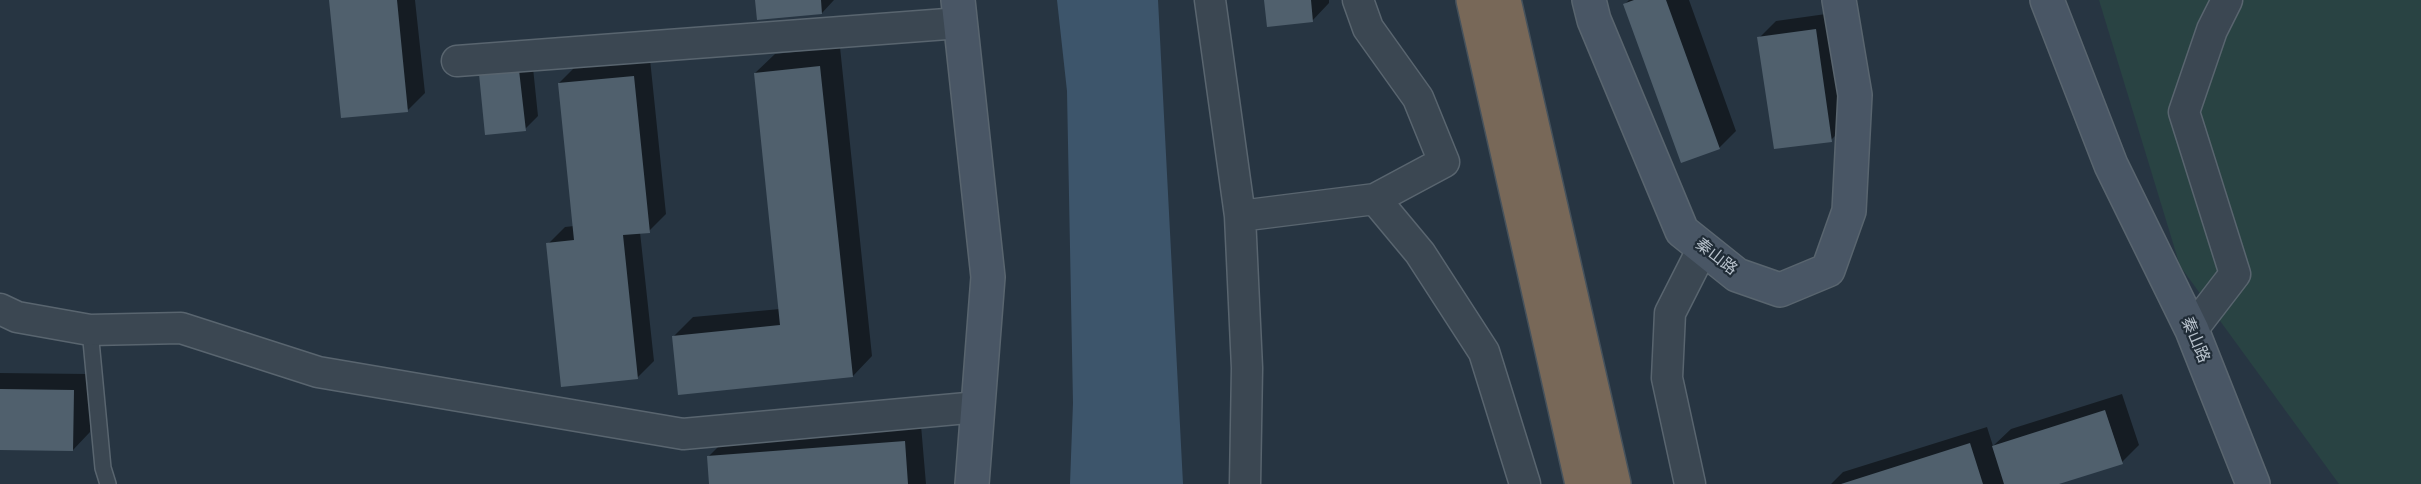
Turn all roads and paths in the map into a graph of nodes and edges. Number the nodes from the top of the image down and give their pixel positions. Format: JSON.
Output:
{"nodes":[{"id":1,"x":1210,"y":0,"type":"edge"},
{"id":2,"x":1358,"y":0,"type":"edge"},
{"id":3,"x":1473,"y":0,"type":"edge"},
{"id":4,"x":1504,"y":0,"type":"edge"},
{"id":5,"x":1589,"y":0,"type":"edge"},
{"id":6,"x":1839,"y":0,"type":"edge"},
{"id":7,"x":2047,"y":0,"type":"edge"},
{"id":8,"x":2227,"y":0,"type":"edge"},
{"id":9,"x":959,"y":11,"type":"edge"},
{"id":10,"x":457,"y":61,"type":"dead end"},
{"id":11,"x":1375,"y":199,"type":"junction"},
{"id":12,"x":1240,"y":216,"type":"junction"},
{"id":13,"x":1703,"y":248,"type":"junction"},
{"id":14,"x":0,"y":309,"type":"edge"},
{"id":15,"x":90,"y":330,"type":"junction"},
{"id":16,"x":2192,"y":330,"type":"junction"},
{"id":17,"x":978,"y":407,"type":"junction"},
{"id":18,"x":108,"y":484,"type":"edge"},
{"id":19,"x":972,"y":484,"type":"edge"},
{"id":20,"x":1245,"y":484,"type":"edge"},
{"id":21,"x":1525,"y":484,"type":"edge"},
{"id":22,"x":1582,"y":484,"type":"edge"},
{"id":23,"x":1614,"y":484,"type":"edge"},
{"id":24,"x":1690,"y":484,"type":"edge"},
{"id":25,"x":2253,"y":484,"type":"edge"}],
"edges":[{"from":1,"to":12,"type":"street"},
{"from":2,"to":11,"type":"street"},
{"from":3,"to":22,"type":"highway"},
{"from":4,"to":23,"type":"highway"},
{"from":5,"to":13,"type":"main road","name":"秦山路"},
{"from":6,"to":13,"type":"main road","name":"秦山路"},
{"from":7,"to":16,"type":"main road","name":"秦山路"},
{"from":8,"to":16,"type":"street"},
{"from":9,"to":10,"type":"street"},
{"from":9,"to":17,"type":"main road"},
{"from":11,"to":12,"type":"street"},
{"from":11,"to":21,"type":"street"},
{"from":12,"to":20,"type":"street"},
{"from":13,"to":24,"type":"street"},
{"from":14,"to":15,"type":"street"},
{"from":15,"to":17,"type":"street"},
{"from":15,"to":18,"type":"lane"},
{"from":16,"to":25,"type":"main road","name":"秦山路"},
{"from":17,"to":19,"type":"main road"}]}
